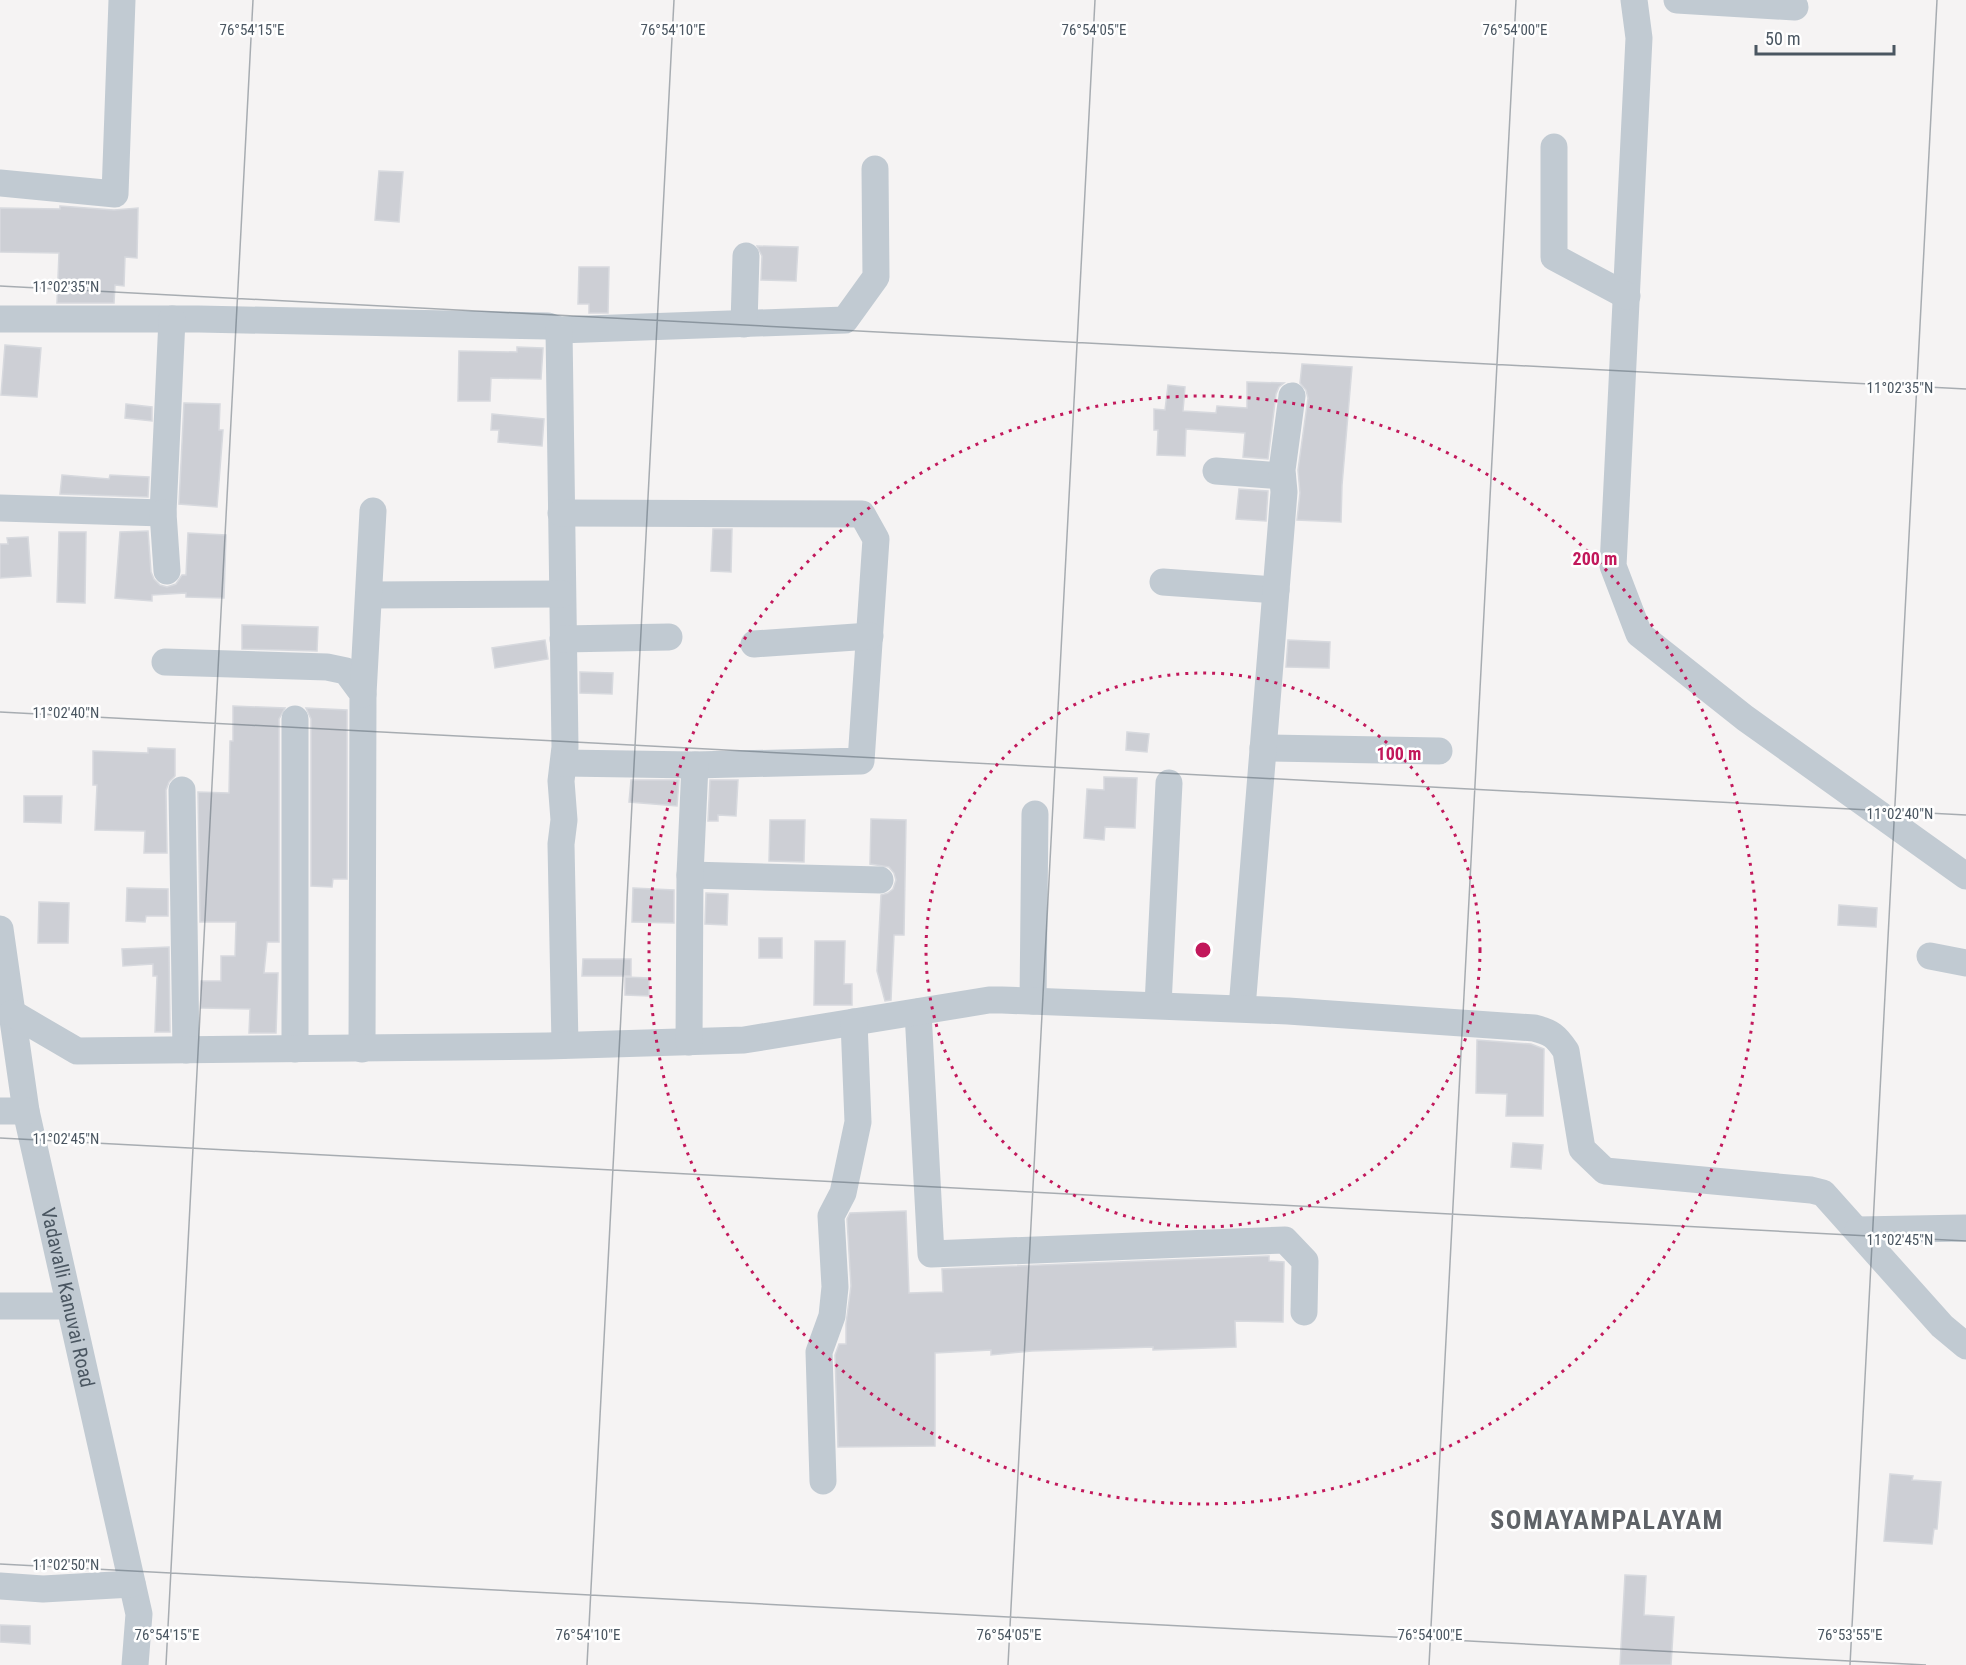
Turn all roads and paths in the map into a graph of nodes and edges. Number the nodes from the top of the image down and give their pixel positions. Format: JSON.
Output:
{"nodes":[{"id":1,"x":122,"y":0,"type":"edge"},
{"id":2,"x":1634,"y":0,"type":"edge"},
{"id":3,"x":1677,"y":0,"type":"edge"},
{"id":4,"x":1795,"y":7,"type":"dead end"},
{"id":5,"x":1554,"y":147,"type":"dead end"},
{"id":6,"x":875,"y":169,"type":"dead end"},
{"id":7,"x":0,"y":183,"type":"edge"},
{"id":8,"x":746,"y":256,"type":"dead end"},
{"id":9,"x":1627,"y":296,"type":"junction"},
{"id":10,"x":0,"y":319,"type":"edge"},
{"id":11,"x":172,"y":319,"type":"junction"},
{"id":12,"x":744,"y":324,"type":"junction"},
{"id":13,"x":559,"y":330,"type":"junction"},
{"id":14,"x":1292,"y":396,"type":"dead end"},
{"id":15,"x":1216,"y":471,"type":"dead end"},
{"id":16,"x":1282,"y":476,"type":"junction"},
{"id":17,"x":0,"y":508,"type":"edge"},
{"id":18,"x":373,"y":511,"type":"dead end"},
{"id":19,"x":163,"y":513,"type":"junction"},
{"id":20,"x":561,"y":513,"type":"junction"},
{"id":21,"x":166,"y":571,"type":"dead end"},
{"id":22,"x":1163,"y":582,"type":"dead end"},
{"id":23,"x":1276,"y":590,"type":"junction"},
{"id":24,"x":562,"y":594,"type":"junction"},
{"id":25,"x":369,"y":596,"type":"junction"},
{"id":26,"x":870,"y":636,"type":"junction"},
{"id":27,"x":669,"y":637,"type":"dead end"},
{"id":28,"x":563,"y":639,"type":"junction"},
{"id":29,"x":754,"y":644,"type":"dead end"},
{"id":30,"x":165,"y":662,"type":"dead end"},
{"id":31,"x":363,"y":694,"type":"junction"},
{"id":32,"x":295,"y":719,"type":"dead end"},
{"id":33,"x":1263,"y":748,"type":"junction"},
{"id":34,"x":1439,"y":751,"type":"dead end"},
{"id":35,"x":564,"y":763,"type":"junction"},
{"id":36,"x":695,"y":765,"type":"junction"},
{"id":37,"x":1168,"y":783,"type":"dead end"},
{"id":38,"x":182,"y":790,"type":"dead end"},
{"id":39,"x":1035,"y":814,"type":"dead end"},
{"id":40,"x":690,"y":875,"type":"junction"},
{"id":41,"x":1966,"y":876,"type":"edge"},
{"id":42,"x":879,"y":880,"type":"dead end"},
{"id":43,"x":0,"y":929,"type":"edge"},
{"id":44,"x":1930,"y":956,"type":"dead end"},
{"id":45,"x":1966,"y":963,"type":"edge"},
{"id":46,"x":1033,"y":1001,"type":"junction"},
{"id":47,"x":1158,"y":1005,"type":"junction"},
{"id":48,"x":1242,"y":1008,"type":"junction"},
{"id":49,"x":918,"y":1012,"type":"junction"},
{"id":50,"x":12,"y":1013,"type":"junction"},
{"id":51,"x":854,"y":1022,"type":"junction"},
{"id":52,"x":689,"y":1042,"type":"junction"},
{"id":53,"x":565,"y":1045,"type":"junction"},
{"id":54,"x":295,"y":1049,"type":"junction"},
{"id":55,"x":362,"y":1049,"type":"junction"},
{"id":56,"x":186,"y":1050,"type":"junction"},
{"id":57,"x":77,"y":1051,"type":"junction"},
{"id":58,"x":17,"y":1053,"type":"junction"},
{"id":59,"x":13,"y":1111,"type":"edge"},
{"id":60,"x":1966,"y":1228,"type":"edge"},
{"id":61,"x":1858,"y":1230,"type":"junction"},
{"id":62,"x":0,"y":1306,"type":"edge"},
{"id":63,"x":69,"y":1306,"type":"junction"},
{"id":64,"x":1304,"y":1312,"type":"dead end"},
{"id":65,"x":1966,"y":1346,"type":"edge"},
{"id":66,"x":823,"y":1481,"type":"dead end"},
{"id":67,"x":132,"y":1584,"type":"junction"},
{"id":68,"x":0,"y":1586,"type":"edge"},
{"id":69,"x":135,"y":1665,"type":"edge"}],
"edges":[{"from":1,"to":7,"type":"street"},
{"from":2,"to":9,"type":"street"},
{"from":3,"to":4,"type":"street"},
{"from":5,"to":9,"type":"street"},
{"from":6,"to":12,"type":"street"},
{"from":8,"to":12,"type":"street"},
{"from":9,"to":41,"type":"street"},
{"from":10,"to":11,"type":"street"},
{"from":11,"to":13,"type":"street"},
{"from":11,"to":19,"type":"street"},
{"from":12,"to":13,"type":"street"},
{"from":13,"to":20,"type":"street"},
{"from":14,"to":16,"type":"street"},
{"from":15,"to":16,"type":"street"},
{"from":16,"to":23,"type":"street"},
{"from":17,"to":19,"type":"street"},
{"from":18,"to":25,"type":"street"},
{"from":19,"to":21,"type":"street"},
{"from":20,"to":24,"type":"street"},
{"from":20,"to":26,"type":"street"},
{"from":22,"to":23,"type":"street"},
{"from":23,"to":33,"type":"street"},
{"from":24,"to":25,"type":"street"},
{"from":24,"to":28,"type":"street"},
{"from":25,"to":31,"type":"street"},
{"from":26,"to":29,"type":"street"},
{"from":26,"to":36,"type":"street"},
{"from":27,"to":28,"type":"street"},
{"from":28,"to":35,"type":"street"},
{"from":30,"to":31,"type":"street"},
{"from":31,"to":55,"type":"street"},
{"from":32,"to":54,"type":"street"},
{"from":33,"to":34,"type":"street"},
{"from":33,"to":48,"type":"street"},
{"from":35,"to":36,"type":"street"},
{"from":35,"to":53,"type":"street"},
{"from":36,"to":40,"type":"street"},
{"from":37,"to":47,"type":"street"},
{"from":38,"to":56,"type":"street"},
{"from":39,"to":46,"type":"street"},
{"from":40,"to":42,"type":"street"},
{"from":40,"to":52,"type":"street"},
{"from":43,"to":50,"type":"street","name":"Vadavalli Kanuvai Road"},
{"from":44,"to":45,"type":"street"},
{"from":46,"to":47,"type":"street"},
{"from":46,"to":49,"type":"street"},
{"from":47,"to":48,"type":"street"},
{"from":48,"to":61,"type":"street"},
{"from":49,"to":51,"type":"street"},
{"from":49,"to":64,"type":"street"},
{"from":50,"to":57,"type":"street"},
{"from":50,"to":58,"type":"street","name":"Vadavalli Kanuvai Road"},
{"from":51,"to":52,"type":"street"},
{"from":51,"to":66,"type":"street"},
{"from":52,"to":53,"type":"street"},
{"from":53,"to":55,"type":"street"},
{"from":54,"to":55,"type":"street"},
{"from":54,"to":56,"type":"street"},
{"from":56,"to":57,"type":"street"},
{"from":57,"to":58,"type":"street"},
{"from":58,"to":59,"type":"street","name":"Vadavalli Kanuvai Road"},
{"from":59,"to":63,"type":"street","name":"Vadavalli Kanuvai Road"},
{"from":60,"to":61,"type":"street"},
{"from":61,"to":65,"type":"street"},
{"from":62,"to":63,"type":"street"},
{"from":63,"to":67,"type":"street","name":"Vadavalli Kanuvai Road"},
{"from":67,"to":68,"type":"street"},
{"from":67,"to":69,"type":"street","name":"Vadavalli Kanuvai Road"}]}
